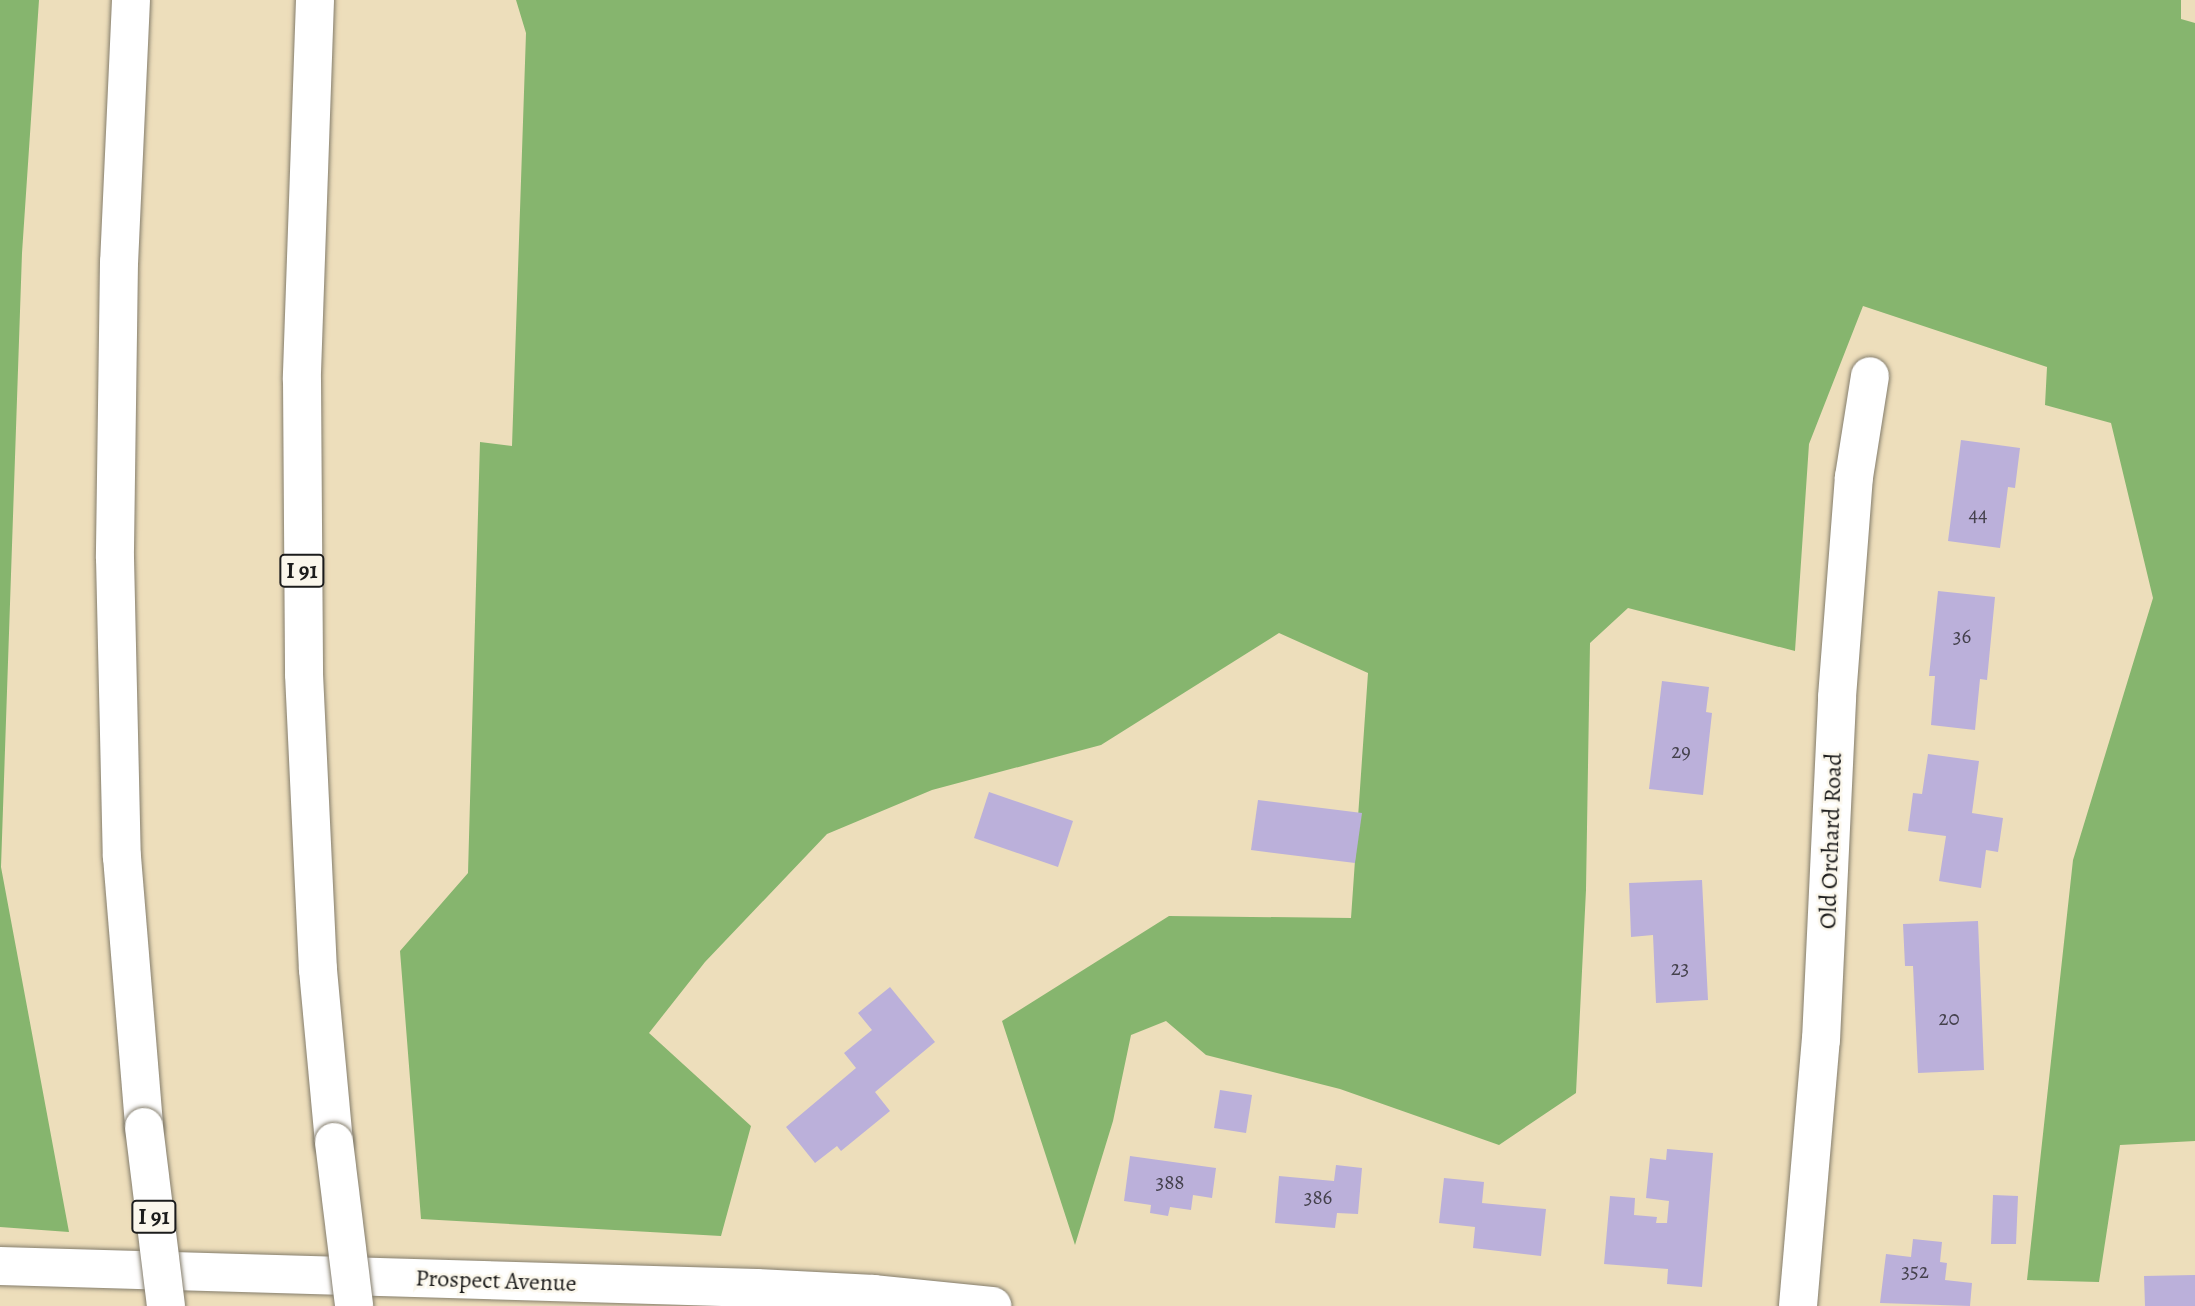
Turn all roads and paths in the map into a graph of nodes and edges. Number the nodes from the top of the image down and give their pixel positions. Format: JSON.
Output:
{"nodes":[{"id":1,"x":131,"y":0,"type":"edge"},
{"id":2,"x":315,"y":0,"type":"edge"},
{"id":3,"x":1870,"y":376,"type":"dead end"},
{"id":4,"x":0,"y":1266,"type":"edge"},
{"id":5,"x":166,"y":1306,"type":"edge"},
{"id":6,"x":354,"y":1306,"type":"edge"},
{"id":7,"x":992,"y":1306,"type":"edge"},
{"id":8,"x":1798,"y":1306,"type":"edge"}],
"edges":[{"from":1,"to":5,"type":"main road","number":"I 91","bridge":true},
{"from":2,"to":6,"type":"main road","number":"I 91","bridge":true},
{"from":3,"to":8,"type":"main road","name":"Old Orchard Road"},
{"from":4,"to":7,"type":"main road","name":"Prospect Avenue"}]}
